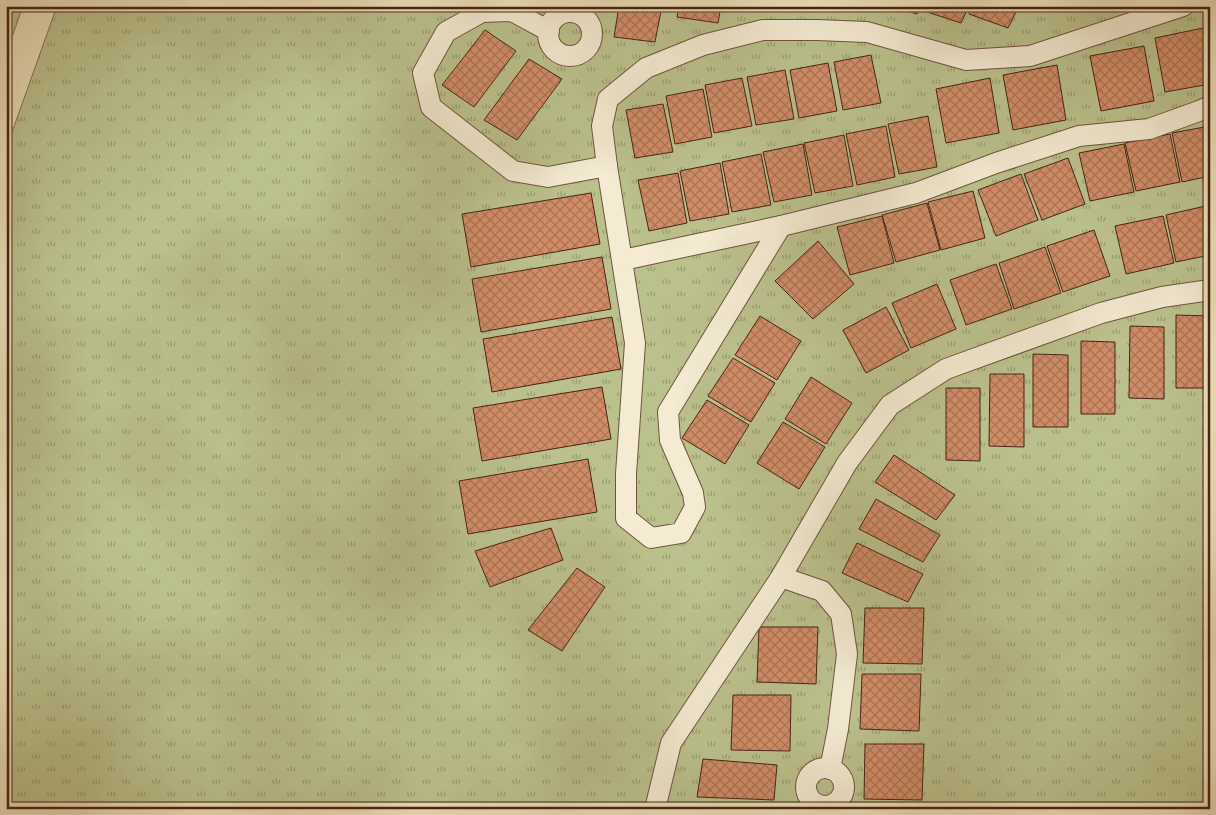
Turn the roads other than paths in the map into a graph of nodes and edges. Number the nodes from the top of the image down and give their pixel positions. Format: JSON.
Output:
{"nodes":[{"id":1,"x":1183,"y":6,"type":"edge"},
{"id":2,"x":549,"y":31,"type":"dead end"},
{"id":3,"x":1210,"y":106,"type":"edge"},
{"id":4,"x":607,"y":166,"type":"junction"},
{"id":5,"x":781,"y":226,"type":"junction"},
{"id":6,"x":622,"y":260,"type":"junction"},
{"id":7,"x":1210,"y":290,"type":"edge"},
{"id":8,"x":781,"y":577,"type":"junction"},
{"id":9,"x":830,"y":769,"type":"dead end"},
{"id":10,"x":655,"y":809,"type":"edge"}],
"edges":[{"from":1,"to":4,"type":"street"},
{"from":2,"to":4,"type":"street"},
{"from":3,"to":5,"type":"street"},
{"from":4,"to":6,"type":"street"},
{"from":5,"to":6,"type":"street"},
{"from":5,"to":6,"type":"street"},
{"from":7,"to":8,"type":"street"},
{"from":8,"to":9,"type":"street"},
{"from":8,"to":10,"type":"street"}]}
